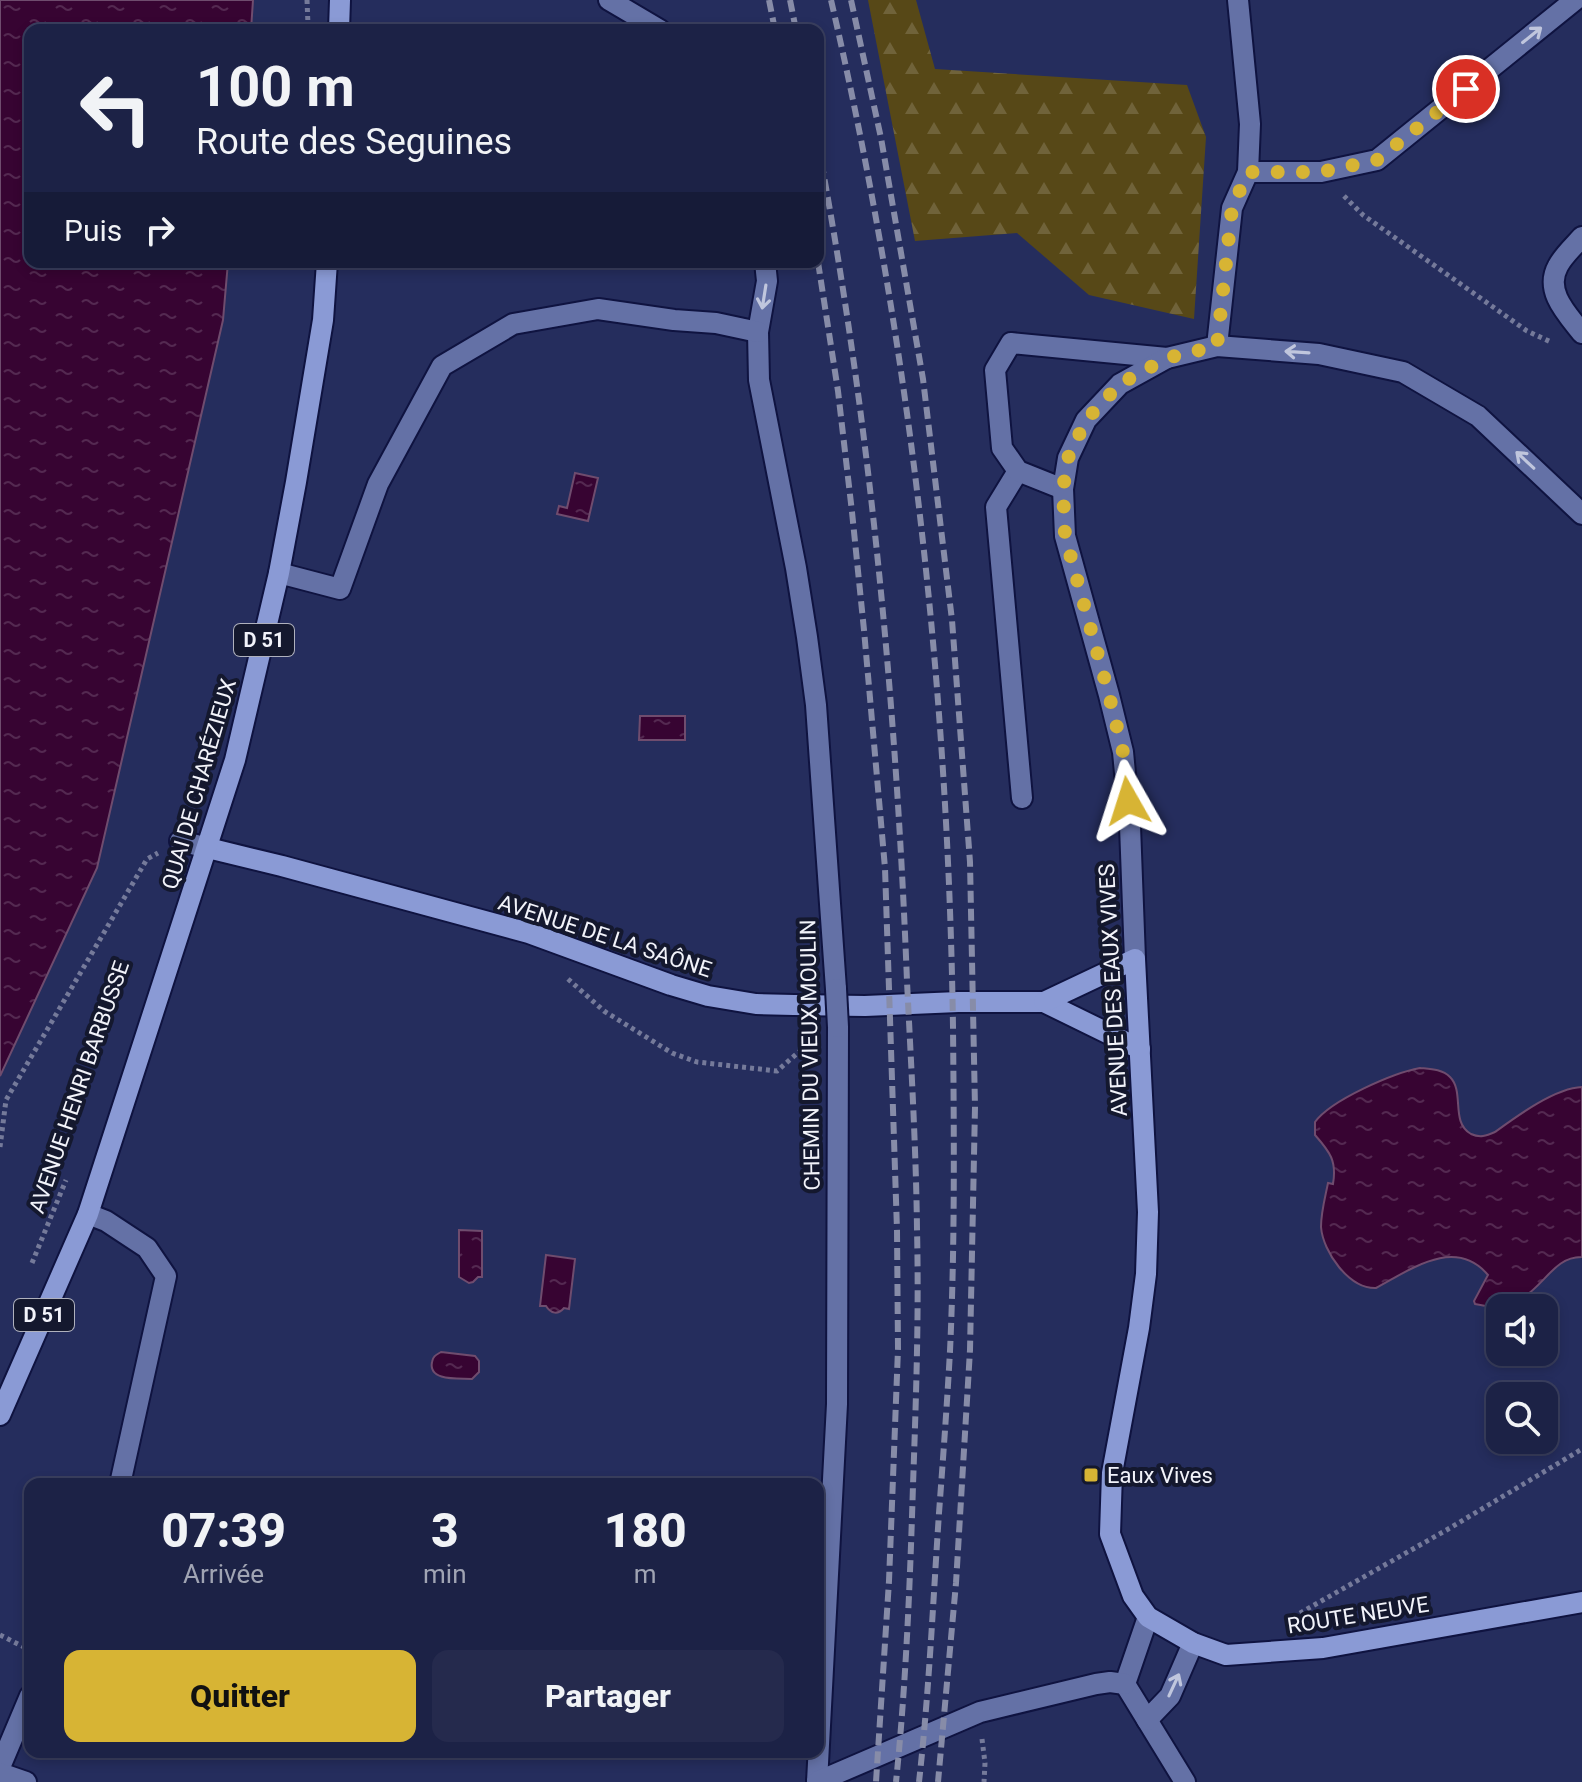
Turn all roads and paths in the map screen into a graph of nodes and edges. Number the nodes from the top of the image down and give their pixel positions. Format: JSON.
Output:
{"nodes":[{"id":1,"x":307,"y":0,"type":"edge"},
{"id":2,"x":340,"y":0,"type":"edge"},
{"id":3,"x":609,"y":0,"type":"edge"},
{"id":4,"x":1238,"y":0,"type":"edge"},
{"id":5,"x":1575,"y":0,"type":"edge"},
{"id":6,"x":308,"y":24,"type":"edge"},
{"id":7,"x":339,"y":24,"type":"edge"},
{"id":8,"x":650,"y":24,"type":"edge"},
{"id":9,"x":1248,"y":172,"type":"junction"},
{"id":10,"x":1321,"y":172,"type":"junction"},
{"id":11,"x":1582,"y":237,"type":"edge"},
{"id":12,"x":327,"y":268,"type":"edge"},
{"id":13,"x":766,"y":268,"type":"edge"},
{"id":14,"x":758,"y":332,"type":"junction"},
{"id":15,"x":1582,"y":333,"type":"edge"},
{"id":16,"x":1555,"y":344,"type":"dead end"},
{"id":17,"x":1217,"y":346,"type":"junction"},
{"id":18,"x":1167,"y":358,"type":"junction"},
{"id":19,"x":1018,"y":471,"type":"junction"},
{"id":20,"x":1063,"y":489,"type":"junction"},
{"id":21,"x":1582,"y":514,"type":"edge"},
{"id":22,"x":279,"y":573,"type":"junction"},
{"id":23,"x":1022,"y":798,"type":"dead end"},
{"id":24,"x":180,"y":841,"type":"joint"},
{"id":25,"x":208,"y":848,"type":"junction"},
{"id":26,"x":565,"y":946,"type":"junction"},
{"id":27,"x":1135,"y":959,"type":"junction"},
{"id":28,"x":1044,"y":1002,"type":"junction"},
{"id":29,"x":838,"y":1032,"type":"junction"},
{"id":30,"x":1140,"y":1049,"type":"junction"},
{"id":31,"x":0,"y":1147,"type":"edge"},
{"id":32,"x":67,"y":1178,"type":"dead end"},
{"id":33,"x":88,"y":1214,"type":"junction"},
{"id":34,"x":28,"y":1273,"type":"dead end"},
{"id":35,"x":0,"y":1413,"type":"edge"},
{"id":36,"x":1582,"y":1449,"type":"edge"},
{"id":37,"x":121,"y":1478,"type":"edge"},
{"id":38,"x":1582,"y":1602,"type":"edge"},
{"id":39,"x":1148,"y":1617,"type":"junction"},
{"id":40,"x":1279,"y":1625,"type":"dead end"},
{"id":41,"x":0,"y":1635,"type":"edge"},
{"id":42,"x":1193,"y":1643,"type":"junction"},
{"id":43,"x":24,"y":1647,"type":"edge"},
{"id":44,"x":824,"y":1650,"type":"edge"},
{"id":45,"x":1125,"y":1684,"type":"junction"},
{"id":46,"x":24,"y":1711,"type":"edge"},
{"id":47,"x":1147,"y":1720,"type":"junction"},
{"id":48,"x":818,"y":1758,"type":"edge"},
{"id":49,"x":0,"y":1770,"type":"edge"},
{"id":50,"x":26,"y":1782,"type":"edge"},
{"id":51,"x":817,"y":1782,"type":"edge"},
{"id":52,"x":1185,"y":1782,"type":"edge"}],
"edges":[{"from":1,"to":6,"type":"path"},
{"from":2,"to":7,"type":"main road"},
{"from":3,"to":8,"type":"street"},
{"from":4,"to":9,"type":"street"},
{"from":10,"to":5,"type":"street","one_way":true},
{"from":9,"to":10,"type":"street"},
{"from":9,"to":17,"type":"street"},
{"from":10,"to":16,"type":"path"},
{"from":11,"to":15,"type":"street"},
{"from":12,"to":22,"type":"main road","name":"QUAI DE CHARÉZIEUX","number":"D 51"},
{"from":13,"to":14,"type":"street","name":"CHEMIN DU VIEUX MOULIN","one_way":true},
{"from":14,"to":22,"type":"street"},
{"from":14,"to":29,"type":"street","name":"CHEMIN DU VIEUX MOULIN","bridge":true},
{"from":17,"to":18,"type":"street","name":"AVENUE DES EAUX VIVES"},
{"from":21,"to":17,"type":"street","name":"AVENUE DES EAUX VIVES","one_way":true},
{"from":18,"to":19,"type":"street"},
{"from":18,"to":20,"type":"street","name":"AVENUE DES EAUX VIVES"},
{"from":19,"to":20,"type":"street"},
{"from":19,"to":23,"type":"street"},
{"from":20,"to":27,"type":"street","name":"AVENUE DES EAUX VIVES"},
{"from":22,"to":25,"type":"main road","name":"QUAI DE CHARÉZIEUX","number":"D 51"},
{"from":24,"to":25,"type":"street"},
{"from":24,"to":31,"type":"path"},
{"from":25,"to":26,"type":"main road","name":"AVENUE DE LA SAÔNE"},
{"from":25,"to":33,"type":"main road","name":"QUAI DE CHARÉZIEUX","number":"D 51"},
{"from":26,"to":28,"type":"main road","name":"AVENUE DE LA SAÔNE"},
{"from":26,"to":29,"type":"path"},
{"from":27,"to":28,"type":"main road","name":"AVENUE DE LA SAÔNE"},
{"from":27,"to":30,"type":"main road","name":"AVENUE DES EAUX VIVES"},
{"from":28,"to":30,"type":"main road","name":"AVENUE DE LA SAÔNE"},
{"from":29,"to":44,"type":"street","name":"CHEMIN DU VIEUX MOULIN"},
{"from":30,"to":39,"type":"main road","name":"AVENUE DES EAUX VIVES"},
{"from":32,"to":34,"type":"path","name":"AVENUE HENRI BARBUSSE"},
{"from":33,"to":35,"type":"main road","number":"D 51"},
{"from":33,"to":37,"type":"street"},
{"from":36,"to":40,"type":"path"},
{"from":38,"to":42,"type":"main road","name":"ROUTE NEUVE"},
{"from":39,"to":42,"type":"main road","name":"ROUTE NEUVE"},
{"from":39,"to":45,"type":"street"},
{"from":41,"to":43,"type":"path"},
{"from":47,"to":42,"type":"street","one_way":true},
{"from":45,"to":47,"type":"street"},
{"from":45,"to":51,"type":"street"},
{"from":46,"to":49,"type":"street"},
{"from":47,"to":52,"type":"street"},
{"from":48,"to":51,"type":"street","name":"CHEMIN DU VIEUX MOULIN"},
{"from":49,"to":50,"type":"street"}]}
